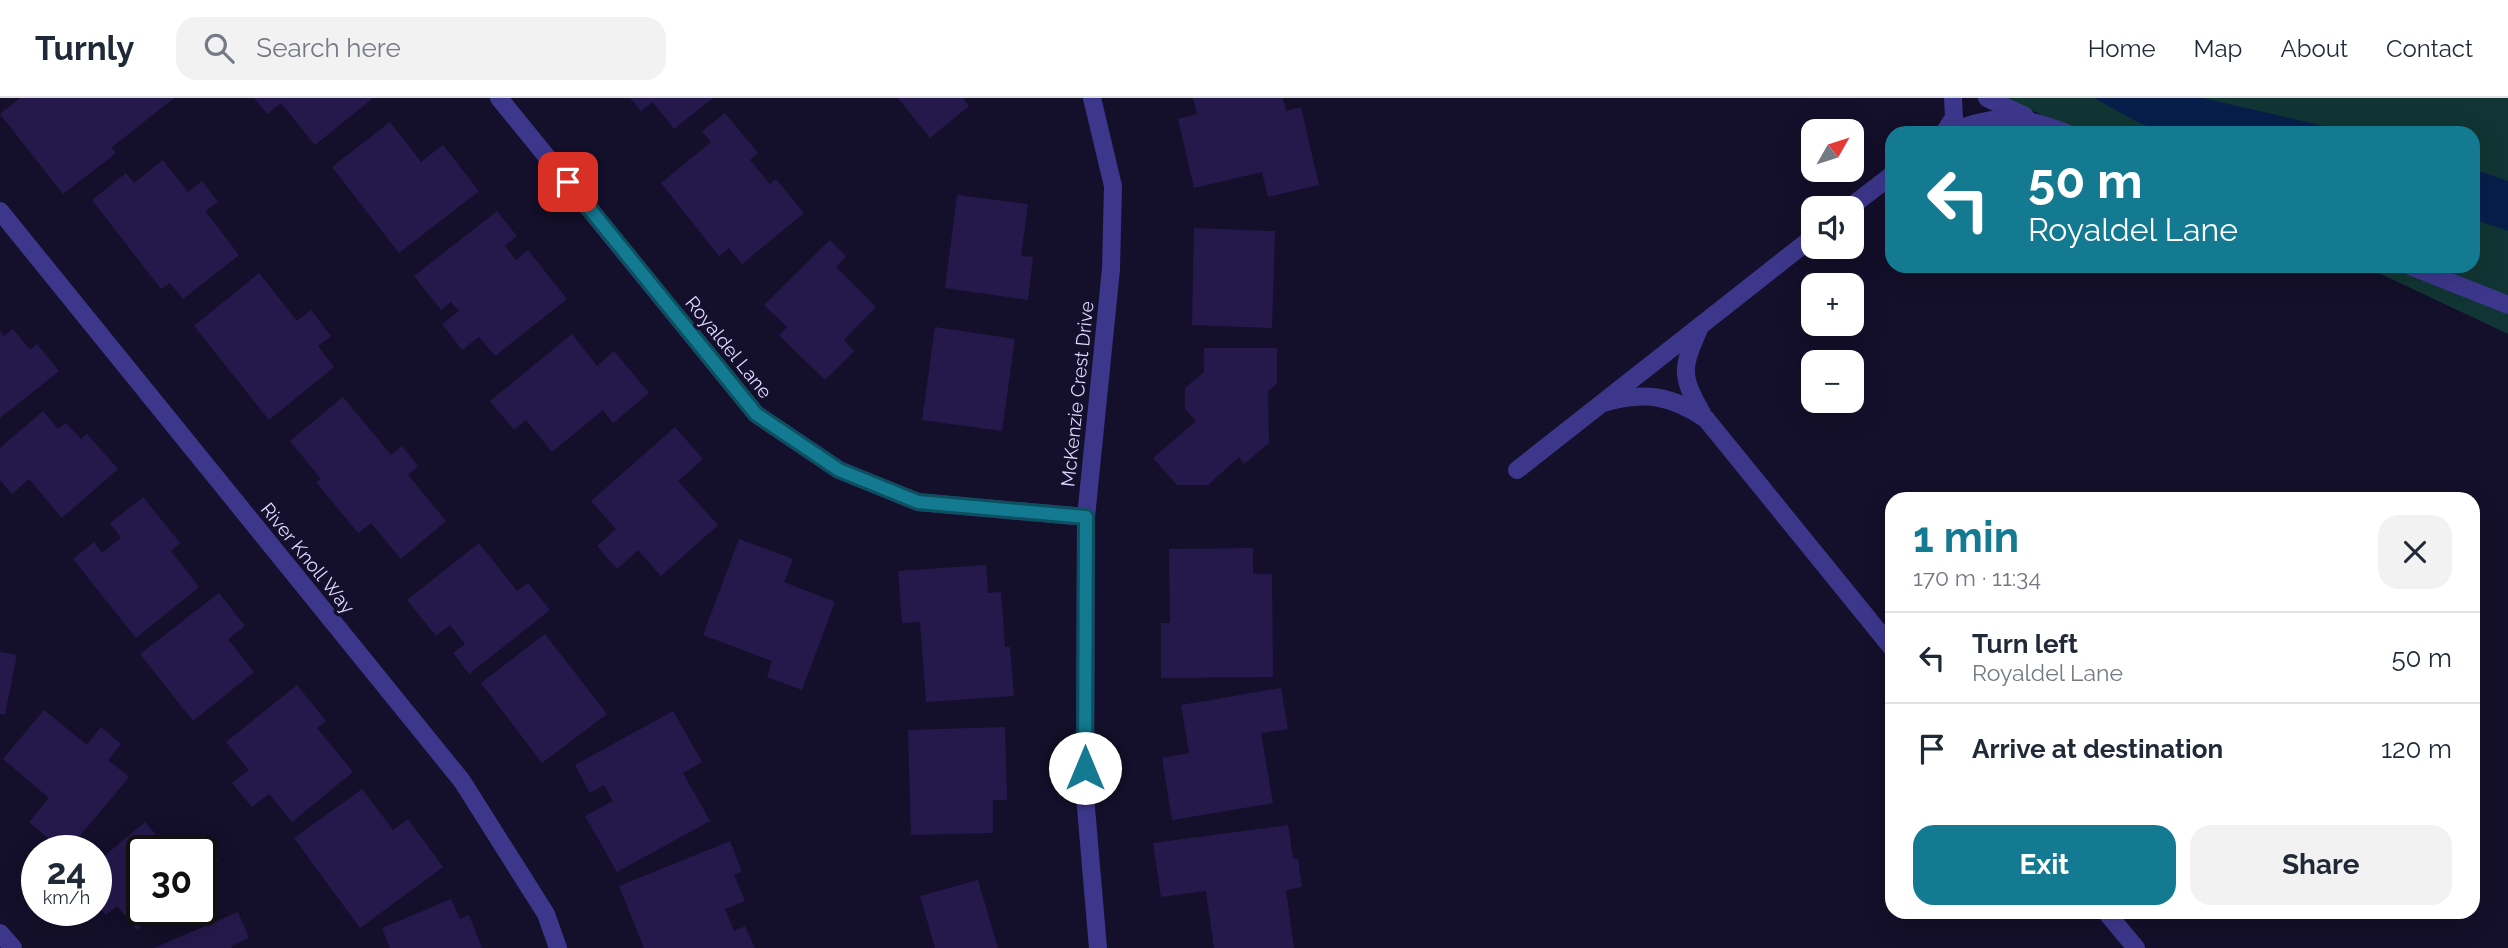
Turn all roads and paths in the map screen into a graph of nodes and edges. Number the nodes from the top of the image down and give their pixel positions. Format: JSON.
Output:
{"nodes":[{"id":1,"x":499,"y":98,"type":"edge"},
{"id":2,"x":1093,"y":98,"type":"edge"},
{"id":3,"x":1953,"y":98,"type":"edge"},
{"id":4,"x":1987,"y":98,"type":"edge"},
{"id":5,"x":2034,"y":121,"type":"junction"},
{"id":6,"x":1949,"y":126,"type":"edge"},
{"id":7,"x":1966,"y":126,"type":"edge"},
{"id":8,"x":2047,"y":126,"type":"edge"},
{"id":9,"x":1885,"y":180,"type":"edge"},
{"id":10,"x":1864,"y":196,"type":"edge"},
{"id":11,"x":0,"y":211,"type":"edge"},
{"id":12,"x":1801,"y":247,"type":"edge"},
{"id":13,"x":2428,"y":273,"type":"edge"},
{"id":14,"x":2508,"y":305,"type":"edge"},
{"id":15,"x":1701,"y":326,"type":"junction"},
{"id":16,"x":1603,"y":403,"type":"junction"},
{"id":17,"x":1706,"y":419,"type":"junction"},
{"id":18,"x":1517,"y":470,"type":"dead end"},
{"id":19,"x":1086,"y":517,"type":"junction"},
{"id":20,"x":1885,"y":639,"type":"edge"},
{"id":21,"x":2112,"y":919,"type":"edge"},
{"id":22,"x":0,"y":933,"type":"edge"},
{"id":23,"x":13,"y":948,"type":"edge"},
{"id":24,"x":558,"y":948,"type":"edge"},
{"id":25,"x":1098,"y":948,"type":"edge"},
{"id":26,"x":2136,"y":948,"type":"edge"}],
"edges":[{"from":1,"to":19,"type":"street","name":"Royaldel Lane"},
{"from":2,"to":19,"type":"street","name":"McKenzie Crest Drive"},
{"from":3,"to":6,"type":"street"},
{"from":4,"to":5,"type":"street"},
{"from":5,"to":7,"type":"street"},
{"from":5,"to":8,"type":"street"},
{"from":9,"to":10,"type":"street"},
{"from":11,"to":24,"type":"street","name":"River Knoll Way"},
{"from":12,"to":15,"type":"street"},
{"from":13,"to":14,"type":"street"},
{"from":15,"to":16,"type":"street"},
{"from":15,"to":17,"type":"street"},
{"from":16,"to":17,"type":"street"},
{"from":16,"to":18,"type":"street"},
{"from":17,"to":20,"type":"street"},
{"from":19,"to":25,"type":"street","name":"McKenzie Crest Drive"},
{"from":21,"to":26,"type":"street"},
{"from":22,"to":23,"type":"street"}]}
